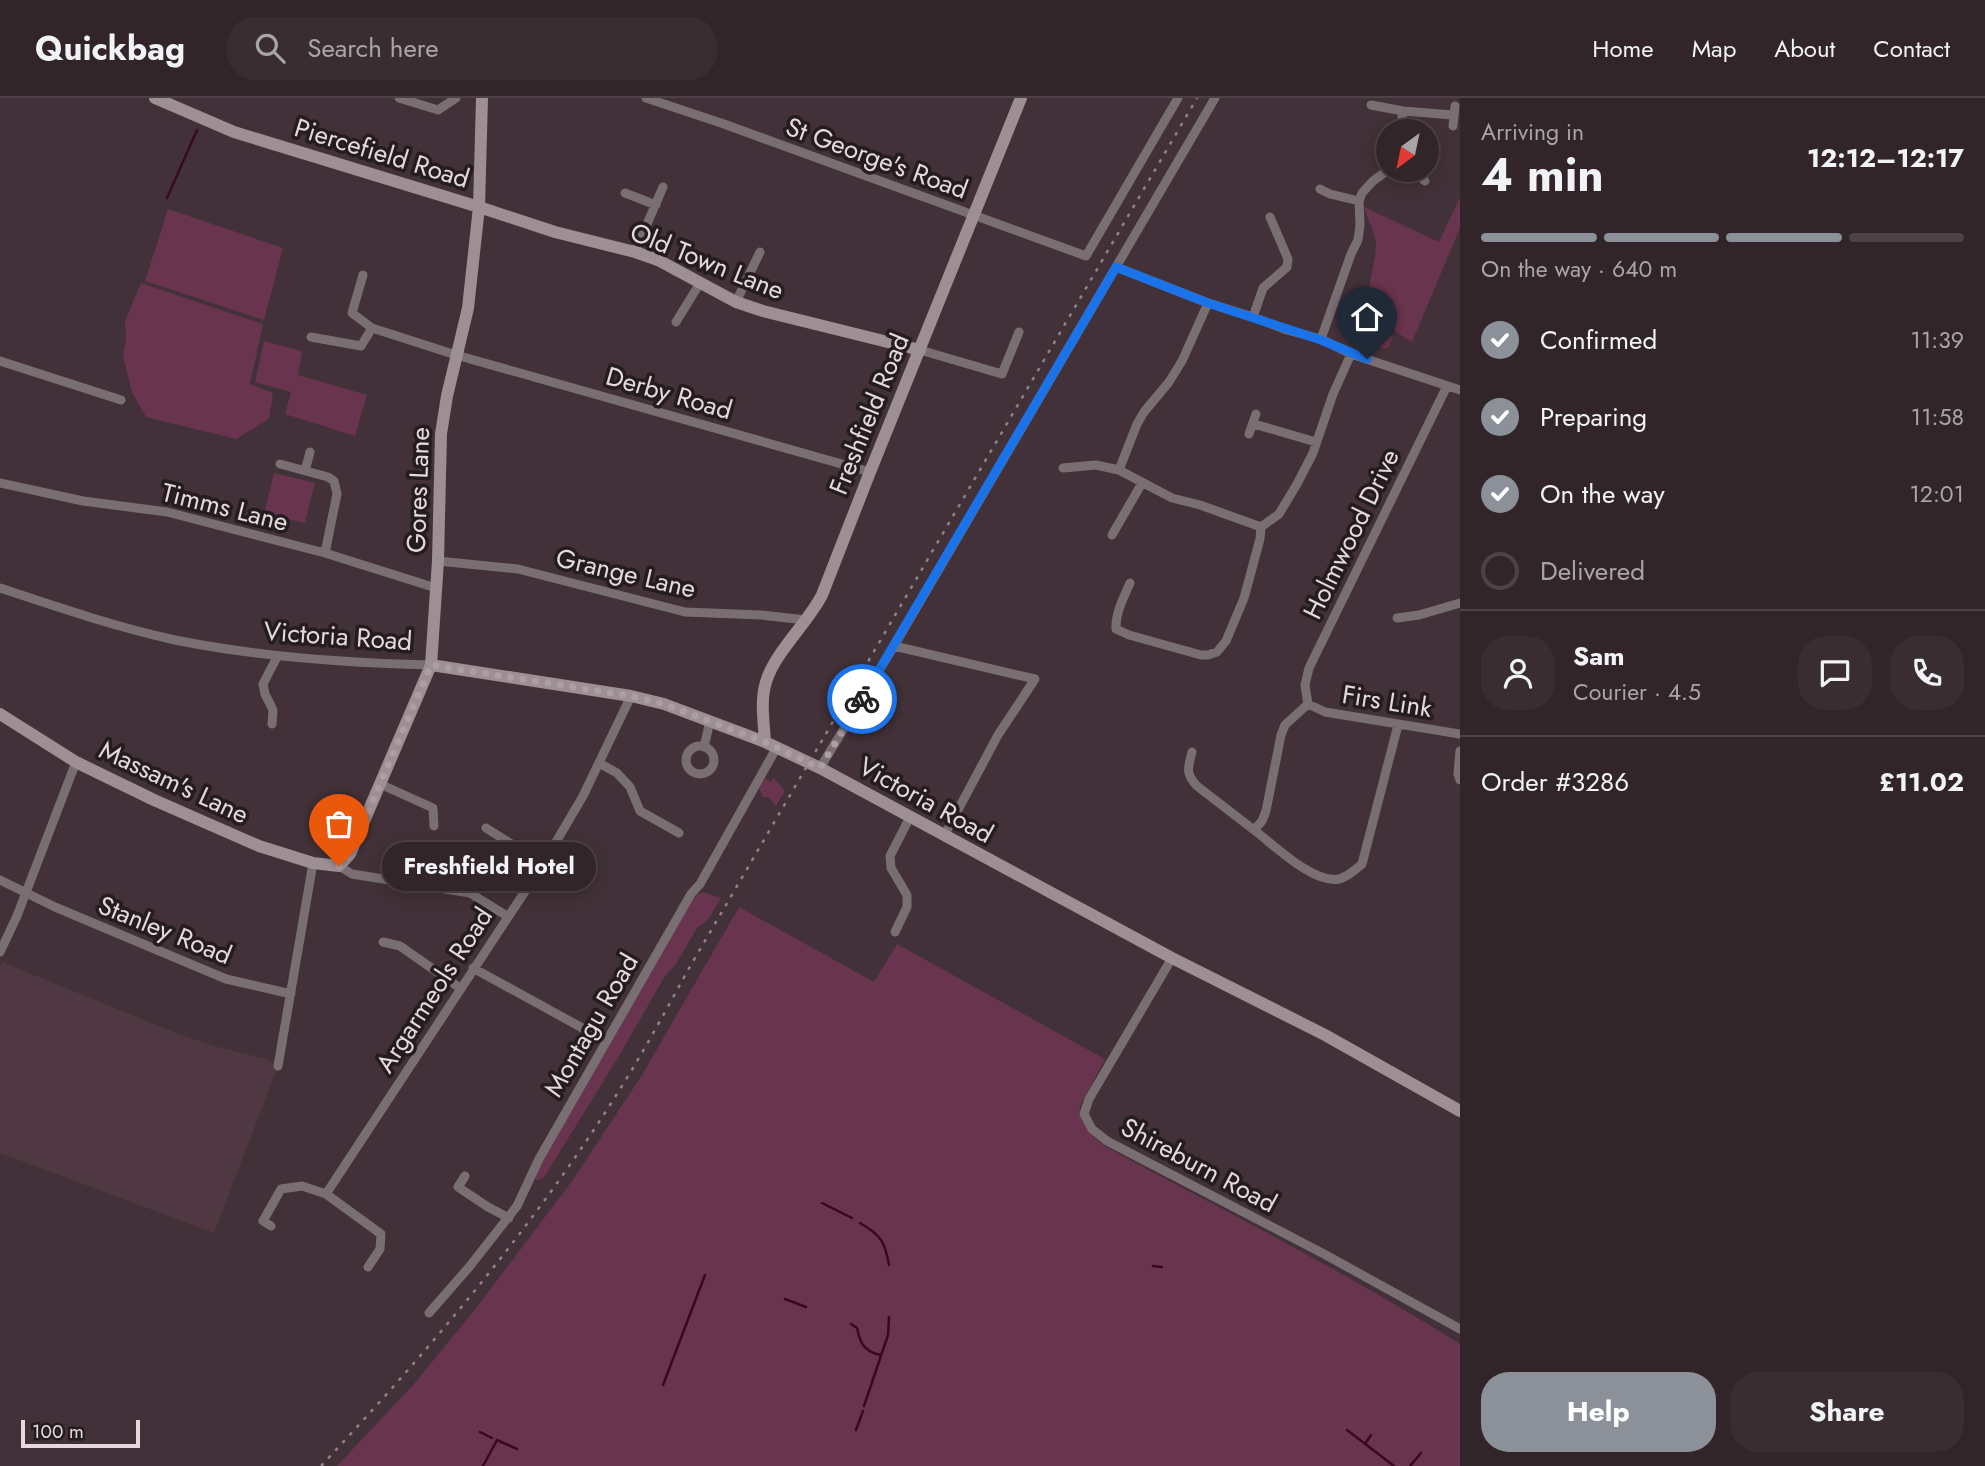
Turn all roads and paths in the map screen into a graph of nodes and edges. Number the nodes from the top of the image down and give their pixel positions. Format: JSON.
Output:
{"nodes":[{"id":1,"x":155,"y":98,"type":"edge"},
{"id":2,"x":398,"y":98,"type":"edge"},
{"id":3,"x":456,"y":98,"type":"edge"},
{"id":4,"x":482,"y":98,"type":"edge"},
{"id":5,"x":646,"y":98,"type":"edge"},
{"id":6,"x":1021,"y":98,"type":"edge"},
{"id":7,"x":1178,"y":98,"type":"edge"},
{"id":8,"x":1215,"y":98,"type":"edge"},
{"id":9,"x":1382,"y":102,"type":"edge"},
{"id":10,"x":1371,"y":105,"type":"dead end"},
{"id":11,"x":1403,"y":111,"type":"junction"},
{"id":12,"x":1454,"y":116,"type":"dead end"},
{"id":13,"x":1402,"y":119,"type":"edge"},
{"id":14,"x":1376,"y":179,"type":"edge"},
{"id":15,"x":663,"y":187,"type":"dead end"},
{"id":16,"x":1320,"y":189,"type":"dead end"},
{"id":17,"x":625,"y":194,"type":"dead end"},
{"id":18,"x":1359,"y":201,"type":"junction"},
{"id":19,"x":656,"y":205,"type":"junction"},
{"id":20,"x":479,"y":206,"type":"junction"},
{"id":21,"x":974,"y":216,"type":"junction"},
{"id":22,"x":1270,"y":217,"type":"dead end"},
{"id":23,"x":635,"y":252,"type":"junction"},
{"id":24,"x":760,"y":252,"type":"dead end"},
{"id":25,"x":1116,"y":267,"type":"junction"},
{"id":26,"x":363,"y":275,"type":"dead end"},
{"id":27,"x":700,"y":283,"type":"junction"},
{"id":28,"x":736,"y":302,"type":"junction"},
{"id":29,"x":1208,"y":303,"type":"junction"},
{"id":30,"x":1254,"y":317,"type":"junction"},
{"id":31,"x":676,"y":322,"type":"dead end"},
{"id":32,"x":372,"y":328,"type":"junction"},
{"id":33,"x":1019,"y":332,"type":"dead end"},
{"id":34,"x":311,"y":337,"type":"dead end"},
{"id":35,"x":1321,"y":340,"type":"junction"},
{"id":36,"x":920,"y":350,"type":"junction"},
{"id":37,"x":1351,"y":354,"type":"junction"},
{"id":38,"x":456,"y":355,"type":"junction"},
{"id":39,"x":0,"y":361,"type":"edge"},
{"id":40,"x":1447,"y":386,"type":"junction"},
{"id":41,"x":1460,"y":390,"type":"edge"},
{"id":42,"x":121,"y":400,"type":"dead end"},
{"id":43,"x":1249,"y":434,"type":"dead end"},
{"id":44,"x":1316,"y":442,"type":"junction"},
{"id":45,"x":310,"y":452,"type":"dead end"},
{"id":46,"x":280,"y":464,"type":"dead end"},
{"id":47,"x":1063,"y":468,"type":"dead end"},
{"id":48,"x":1119,"y":470,"type":"junction"},
{"id":49,"x":305,"y":471,"type":"junction"},
{"id":50,"x":870,"y":471,"type":"junction"},
{"id":51,"x":0,"y":483,"type":"edge"},
{"id":52,"x":1142,"y":483,"type":"junction"},
{"id":53,"x":1261,"y":527,"type":"junction"},
{"id":54,"x":1112,"y":535,"type":"dead end"},
{"id":55,"x":325,"y":553,"type":"junction"},
{"id":56,"x":438,"y":561,"type":"junction"},
{"id":57,"x":1130,"y":583,"type":"dead end"},
{"id":58,"x":0,"y":588,"type":"edge"},
{"id":59,"x":436,"y":588,"type":"junction"},
{"id":60,"x":1460,"y":603,"type":"edge"},
{"id":61,"x":1397,"y":618,"type":"dead end"},
{"id":62,"x":806,"y":620,"type":"junction"},
{"id":63,"x":894,"y":646,"type":"junction"},
{"id":64,"x":277,"y":657,"type":"junction"},
{"id":65,"x":431,"y":665,"type":"junction"},
{"id":66,"x":631,"y":696,"type":"junction"},
{"id":67,"x":1308,"y":704,"type":"junction"},
{"id":68,"x":0,"y":714,"type":"edge"},
{"id":69,"x":710,"y":721,"type":"junction"},
{"id":70,"x":272,"y":724,"type":"dead end"},
{"id":71,"x":1398,"y":725,"type":"junction"},
{"id":72,"x":1460,"y":734,"type":"edge"},
{"id":73,"x":771,"y":745,"type":"junction"},
{"id":74,"x":704,"y":747,"type":"dead end"},
{"id":75,"x":1460,"y":751,"type":"edge"},
{"id":76,"x":1192,"y":752,"type":"dead end"},
{"id":77,"x":76,"y":762,"type":"junction"},
{"id":78,"x":599,"y":763,"type":"junction"},
{"id":79,"x":820,"y":768,"type":"junction"},
{"id":80,"x":1460,"y":780,"type":"edge"},
{"id":81,"x":380,"y":784,"type":"junction"},
{"id":82,"x":910,"y":817,"type":"junction"},
{"id":83,"x":434,"y":826,"type":"dead end"},
{"id":84,"x":486,"y":828,"type":"dead end"},
{"id":85,"x":1254,"y":830,"type":"junction"},
{"id":86,"x":679,"y":833,"type":"dead end"},
{"id":87,"x":944,"y":836,"type":"junction"},
{"id":88,"x":313,"y":863,"type":"junction"},
{"id":89,"x":543,"y":864,"type":"junction"},
{"id":90,"x":339,"y":866,"type":"junction"},
{"id":91,"x":0,"y":880,"type":"edge"},
{"id":92,"x":26,"y":893,"type":"junction"},
{"id":93,"x":507,"y":916,"type":"junction"},
{"id":94,"x":895,"y":932,"type":"dead end"},
{"id":95,"x":383,"y":942,"type":"dead end"},
{"id":96,"x":0,"y":952,"type":"edge"},
{"id":97,"x":1172,"y":958,"type":"junction"},
{"id":98,"x":473,"y":968,"type":"junction"},
{"id":99,"x":460,"y":988,"type":"junction"},
{"id":100,"x":291,"y":994,"type":"junction"},
{"id":101,"x":606,"y":1041,"type":"junction"},
{"id":102,"x":278,"y":1066,"type":"dead end"},
{"id":103,"x":1460,"y":1111,"type":"edge"},
{"id":104,"x":465,"y":1176,"type":"dead end"},
{"id":105,"x":326,"y":1194,"type":"junction"},
{"id":106,"x":509,"y":1218,"type":"junction"},
{"id":107,"x":271,"y":1226,"type":"dead end"},
{"id":108,"x":368,"y":1267,"type":"dead end"},
{"id":109,"x":429,"y":1313,"type":"dead end"},
{"id":110,"x":1460,"y":1329,"type":"edge"}],
"edges":[{"from":1,"to":20,"type":"street","name":"Piercefield Road"},
{"from":2,"to":3,"type":"street"},
{"from":4,"to":20,"type":"street","name":"Gores Lane"},
{"from":5,"to":21,"type":"street","name":"St George's Road"},
{"from":6,"to":21,"type":"street","name":"Freshfield Road"},
{"from":7,"to":21,"type":"street","name":"St George's Road"},
{"from":8,"to":25,"type":"street"},
{"from":9,"to":10,"type":"street"},
{"from":9,"to":11,"type":"street"},
{"from":11,"to":12,"type":"street"},
{"from":11,"to":13,"type":"street"},
{"from":14,"to":18,"type":"street"},
{"from":15,"to":19,"type":"street"},
{"from":16,"to":18,"type":"street"},
{"from":17,"to":19,"type":"street"},
{"from":18,"to":35,"type":"street"},
{"from":19,"to":23,"type":"street"},
{"from":20,"to":23,"type":"street","name":"Old Town Lane"},
{"from":20,"to":38,"type":"street","name":"Gores Lane"},
{"from":21,"to":36,"type":"street","name":"Freshfield Road"},
{"from":22,"to":30,"type":"street"},
{"from":23,"to":27,"type":"street","name":"Old Town Lane"},
{"from":24,"to":28,"type":"street"},
{"from":25,"to":29,"type":"street"},
{"from":25,"to":63,"type":"street"},
{"from":26,"to":32,"type":"street"},
{"from":27,"to":28,"type":"street","name":"Old Town Lane"},
{"from":27,"to":31,"type":"street"},
{"from":28,"to":36,"type":"street","name":"Old Town Lane"},
{"from":29,"to":30,"type":"street"},
{"from":29,"to":48,"type":"street"},
{"from":30,"to":35,"type":"street"},
{"from":32,"to":34,"type":"street"},
{"from":32,"to":38,"type":"street","name":"Derby Road"},
{"from":33,"to":36,"type":"street"},
{"from":35,"to":37,"type":"street"},
{"from":36,"to":50,"type":"street","name":"Freshfield Road"},
{"from":37,"to":40,"type":"street"},
{"from":37,"to":44,"type":"street"},
{"from":38,"to":50,"type":"street","name":"Derby Road"},
{"from":38,"to":56,"type":"street","name":"Gores Lane"},
{"from":39,"to":42,"type":"street"},
{"from":40,"to":41,"type":"street"},
{"from":40,"to":67,"type":"street","name":"Holmwood Drive"},
{"from":43,"to":44,"type":"street"},
{"from":44,"to":53,"type":"street"},
{"from":45,"to":49,"type":"street"},
{"from":46,"to":49,"type":"street"},
{"from":47,"to":48,"type":"street"},
{"from":48,"to":52,"type":"street"},
{"from":49,"to":55,"type":"street"},
{"from":50,"to":62,"type":"street","name":"Freshfield Road"},
{"from":51,"to":55,"type":"street","name":"Timms Lane"},
{"from":52,"to":53,"type":"street"},
{"from":52,"to":54,"type":"street"},
{"from":53,"to":57,"type":"street"},
{"from":55,"to":59,"type":"street","name":"Timms Lane"},
{"from":56,"to":59,"type":"street","name":"Gores Lane"},
{"from":56,"to":62,"type":"street","name":"Grange Lane"},
{"from":58,"to":64,"type":"street","name":"Victoria Road"},
{"from":59,"to":65,"type":"street","name":"Gores Lane"},
{"from":60,"to":61,"type":"street"},
{"from":62,"to":73,"type":"street","name":"Freshfield Road"},
{"from":63,"to":79,"type":"street"},
{"from":63,"to":87,"type":"street"},
{"from":64,"to":65,"type":"street","name":"Victoria Road"},
{"from":64,"to":70,"type":"street"},
{"from":65,"to":66,"type":"street","name":"Victoria Road"},
{"from":65,"to":81,"type":"street","name":"Gores Lane"},
{"from":66,"to":69,"type":"street","name":"Victoria Road"},
{"from":66,"to":78,"type":"street","name":"Argarmeols Road"},
{"from":67,"to":71,"type":"street","name":"Firs Link"},
{"from":67,"to":85,"type":"street"},
{"from":68,"to":77,"type":"street","name":"Massam's Lane"},
{"from":69,"to":73,"type":"street","name":"Victoria Road"},
{"from":69,"to":74,"type":"street"},
{"from":71,"to":72,"type":"street","name":"Firs Link"},
{"from":71,"to":85,"type":"street"},
{"from":73,"to":79,"type":"street","name":"Victoria Road"},
{"from":73,"to":101,"type":"street","name":"Montagu Road"},
{"from":75,"to":80,"type":"street"},
{"from":76,"to":85,"type":"street"},
{"from":77,"to":88,"type":"street","name":"Massam's Lane"},
{"from":77,"to":92,"type":"street"},
{"from":78,"to":86,"type":"street"},
{"from":78,"to":89,"type":"street","name":"Argarmeols Road"},
{"from":79,"to":82,"type":"street","name":"Victoria Road"},
{"from":81,"to":83,"type":"street"},
{"from":81,"to":90,"type":"street","name":"Gores Lane"},
{"from":82,"to":87,"type":"street","name":"Victoria Road"},
{"from":82,"to":94,"type":"street"},
{"from":84,"to":89,"type":"street"},
{"from":87,"to":97,"type":"street","name":"Victoria Road"},
{"from":88,"to":90,"type":"street","name":"Massam's Lane"},
{"from":88,"to":100,"type":"street"},
{"from":89,"to":93,"type":"street","name":"Argarmeols Road"},
{"from":90,"to":93,"type":"street"},
{"from":91,"to":92,"type":"street","name":"Stanley Road"},
{"from":92,"to":96,"type":"street"},
{"from":92,"to":100,"type":"street","name":"Stanley Road"},
{"from":93,"to":98,"type":"street","name":"Argarmeols Road"},
{"from":95,"to":99,"type":"street"},
{"from":97,"to":103,"type":"street","name":"Victoria Road"},
{"from":97,"to":110,"type":"street","name":"Shireburn Road"},
{"from":98,"to":99,"type":"street","name":"Argarmeols Road"},
{"from":98,"to":101,"type":"street"},
{"from":99,"to":105,"type":"street","name":"Argarmeols Road"},
{"from":100,"to":102,"type":"street"},
{"from":101,"to":106,"type":"street","name":"Montagu Road"},
{"from":104,"to":106,"type":"street"},
{"from":105,"to":107,"type":"street"},
{"from":105,"to":108,"type":"street"},
{"from":106,"to":109,"type":"street","name":"Montagu Road"}]}
